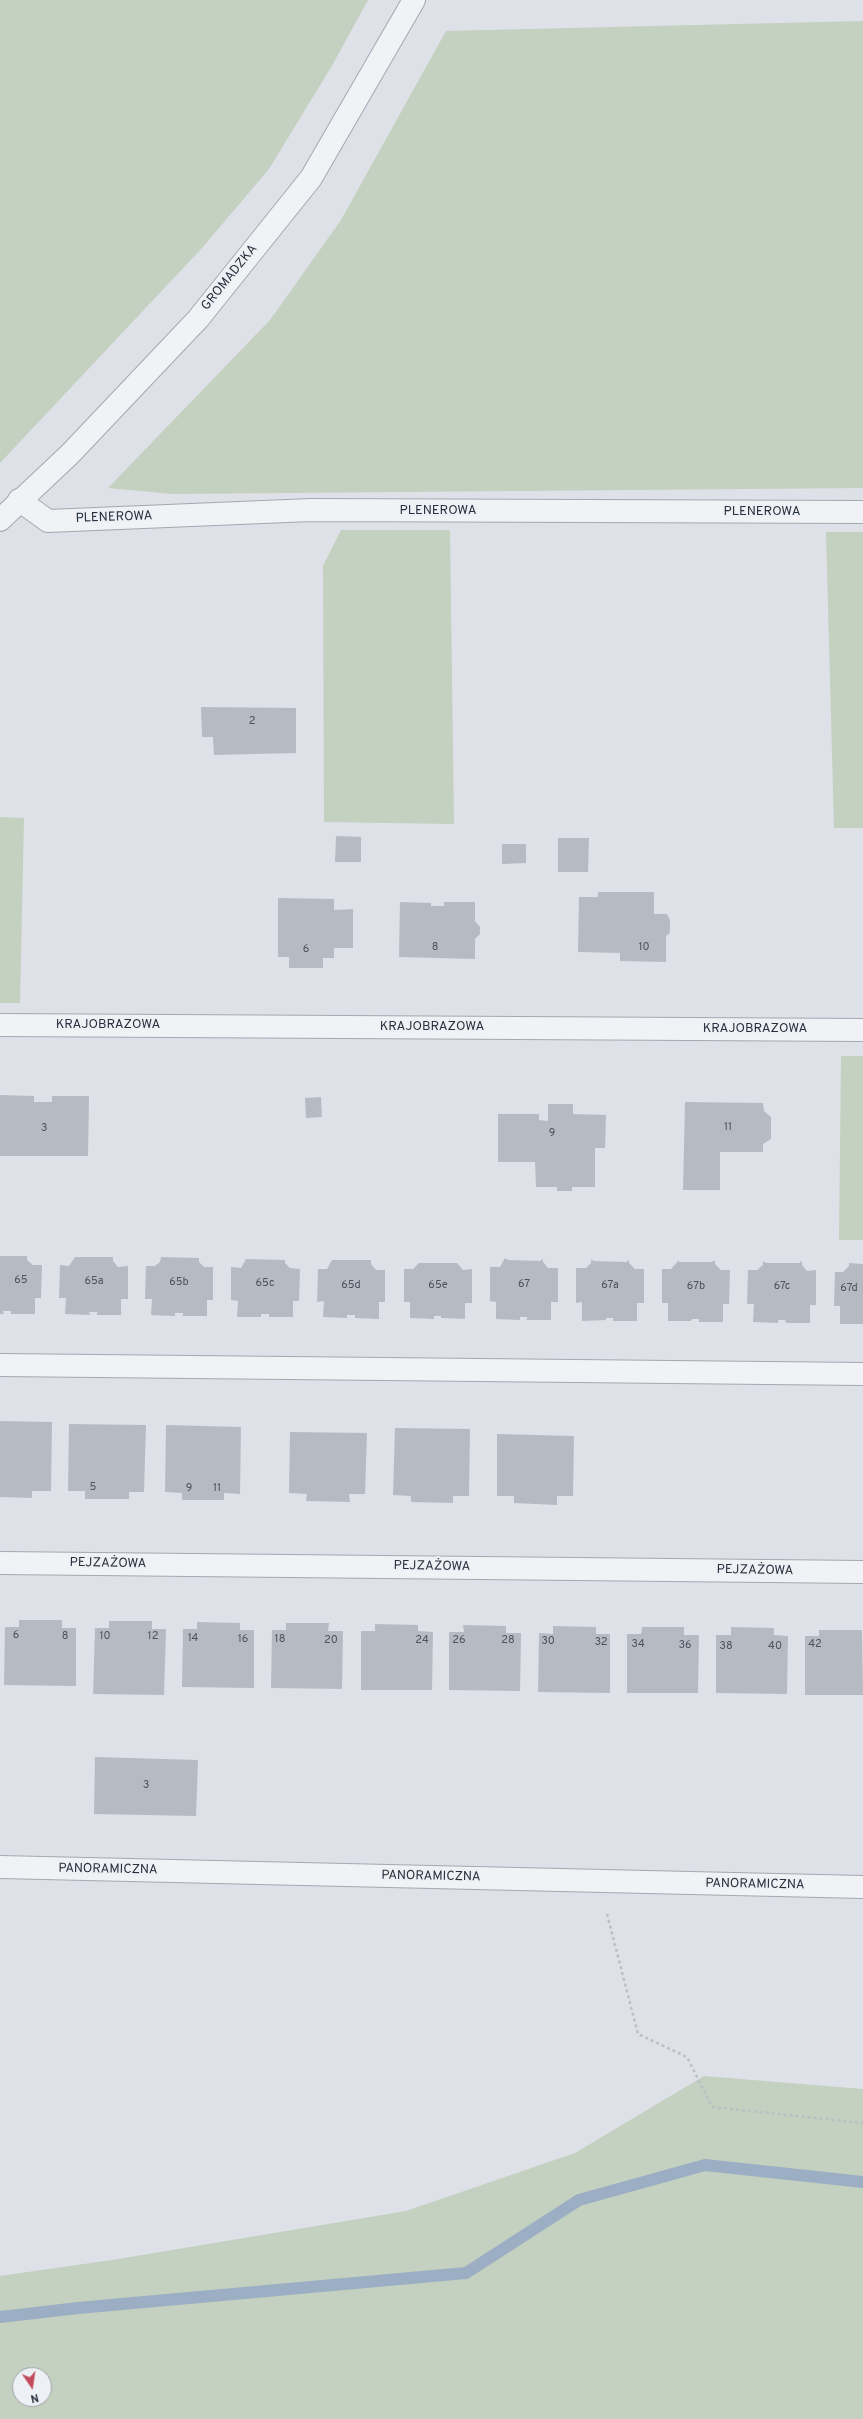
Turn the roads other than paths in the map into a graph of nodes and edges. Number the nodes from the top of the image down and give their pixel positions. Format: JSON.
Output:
{"nodes":[{"id":1,"x":414,"y":0,"type":"edge"},
{"id":2,"x":19,"y":500,"type":"junction"},
{"id":3,"x":863,"y":512,"type":"edge"},
{"id":4,"x":0,"y":520,"type":"edge"},
{"id":5,"x":0,"y":1025,"type":"edge"},
{"id":6,"x":863,"y":1030,"type":"edge"},
{"id":7,"x":0,"y":1365,"type":"edge"},
{"id":8,"x":863,"y":1374,"type":"edge"},
{"id":9,"x":0,"y":1563,"type":"edge"},
{"id":10,"x":863,"y":1572,"type":"edge"},
{"id":11,"x":0,"y":1867,"type":"edge"},
{"id":12,"x":863,"y":1887,"type":"edge"}],
"edges":[{"from":1,"to":2,"type":"street","name":"GROMADZKA"},
{"from":2,"to":3,"type":"street","name":"PLENEROWA"},
{"from":2,"to":4,"type":"street","name":"GROMADZKA"},
{"from":5,"to":6,"type":"street","name":"KRAJOBRAZOWA"},
{"from":7,"to":8,"type":"street"},
{"from":9,"to":10,"type":"street","name":"PEJZAŻOWA"},
{"from":11,"to":12,"type":"street","name":"PANORAMICZNA"}]}
